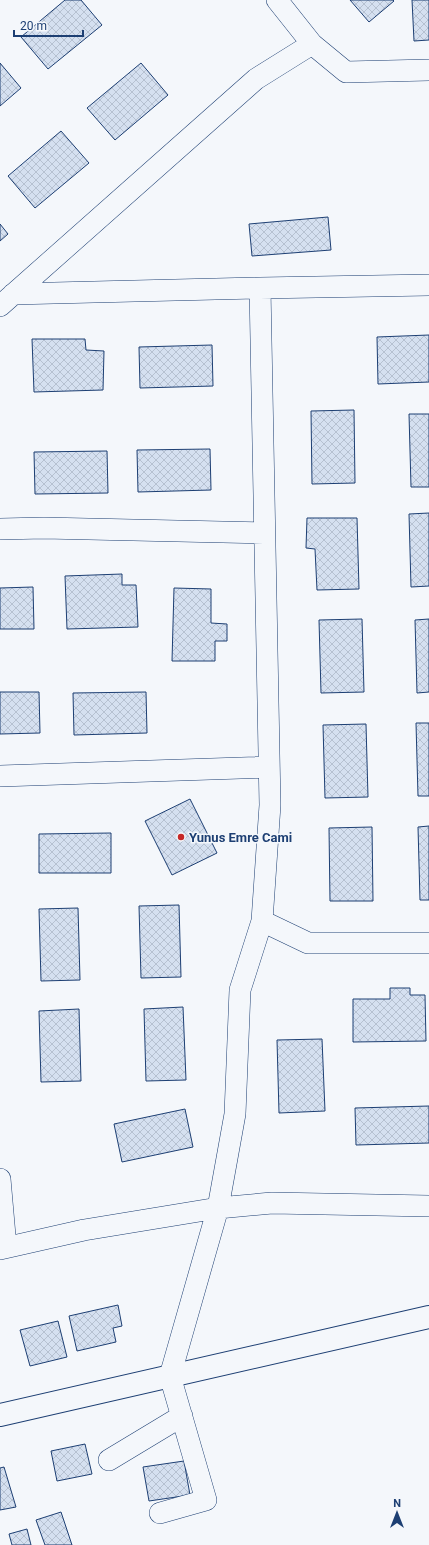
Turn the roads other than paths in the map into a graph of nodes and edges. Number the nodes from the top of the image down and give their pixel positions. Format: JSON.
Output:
{"nodes":[{"id":1,"x":277,"y":0,"type":"edge"},
{"id":2,"x":312,"y":44,"type":"junction"},
{"id":3,"x":429,"y":70,"type":"edge"},
{"id":4,"x":429,"y":285,"type":"edge"},
{"id":5,"x":260,"y":288,"type":"junction"},
{"id":6,"x":7,"y":300,"type":"edge"},
{"id":7,"x":0,"y":529,"type":"edge"},
{"id":8,"x":264,"y":533,"type":"junction"},
{"id":9,"x":269,"y":767,"type":"junction"},
{"id":10,"x":0,"y":776,"type":"edge"},
{"id":11,"x":262,"y":921,"type":"junction"},
{"id":12,"x":429,"y":943,"type":"edge"},
{"id":13,"x":0,"y":1179,"type":"edge"},
{"id":14,"x":429,"y":1206,"type":"edge"},
{"id":15,"x":218,"y":1208,"type":"junction"},
{"id":16,"x":3,"y":1248,"type":"edge"},
{"id":17,"x":429,"y":1317,"type":"edge"},
{"id":18,"x":170,"y":1376,"type":"junction"},
{"id":19,"x":0,"y":1415,"type":"edge"},
{"id":20,"x":182,"y":1416,"type":"junction"},
{"id":21,"x":109,"y":1460,"type":"dead end"},
{"id":22,"x":160,"y":1513,"type":"dead end"}],
"edges":[{"from":1,"to":2,"type":"street"},
{"from":2,"to":3,"type":"street"},
{"from":2,"to":6,"type":"street"},
{"from":4,"to":5,"type":"street"},
{"from":5,"to":6,"type":"street"},
{"from":5,"to":8,"type":"street"},
{"from":7,"to":8,"type":"street"},
{"from":8,"to":9,"type":"street"},
{"from":9,"to":10,"type":"street"},
{"from":9,"to":11,"type":"street"},
{"from":11,"to":12,"type":"street"},
{"from":11,"to":15,"type":"street"},
{"from":13,"to":16,"type":"street"},
{"from":14,"to":15,"type":"street"},
{"from":15,"to":16,"type":"street"},
{"from":15,"to":18,"type":"street"},
{"from":17,"to":18,"type":"street"},
{"from":18,"to":19,"type":"street"},
{"from":18,"to":20,"type":"street"},
{"from":20,"to":21,"type":"street"},
{"from":20,"to":22,"type":"street"}]}
